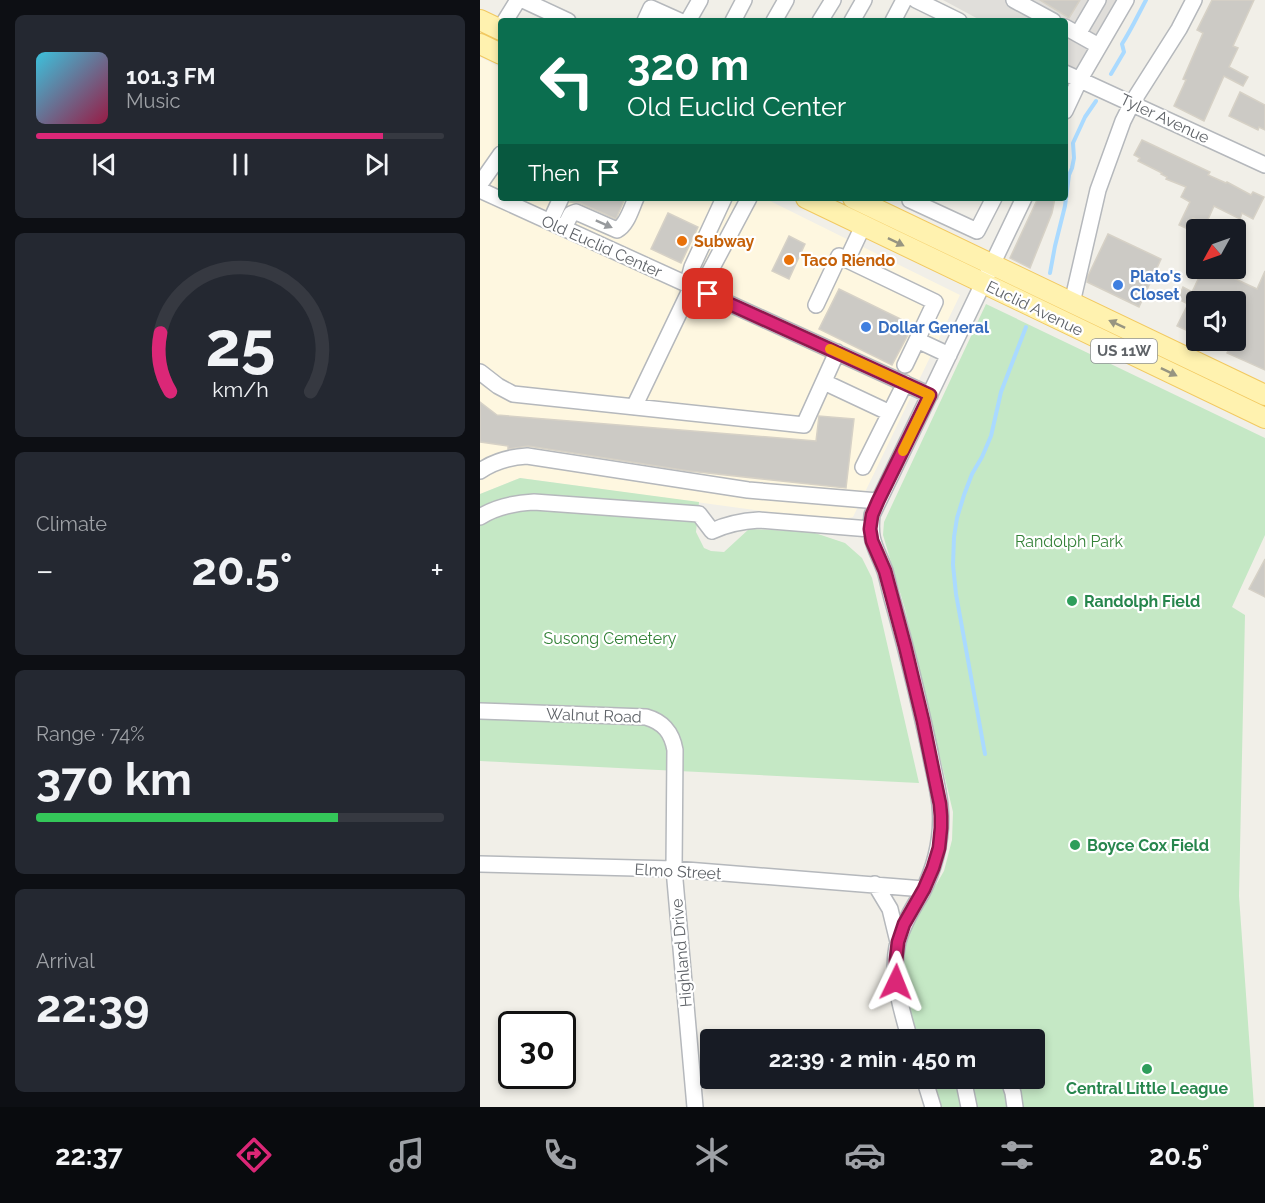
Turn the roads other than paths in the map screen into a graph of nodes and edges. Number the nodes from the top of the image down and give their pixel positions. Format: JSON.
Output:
{"nodes":[{"id":1,"x":518,"y":0,"type":"edge"},
{"id":2,"x":523,"y":0,"type":"edge"},
{"id":3,"x":700,"y":0,"type":"edge"},
{"id":4,"x":744,"y":0,"type":"edge"},
{"id":5,"x":786,"y":0,"type":"edge"},
{"id":6,"x":833,"y":0,"type":"edge"},
{"id":7,"x":864,"y":0,"type":"edge"},
{"id":8,"x":904,"y":0,"type":"edge"},
{"id":9,"x":916,"y":0,"type":"edge"},
{"id":10,"x":1014,"y":0,"type":"edge"},
{"id":11,"x":1098,"y":0,"type":"edge"},
{"id":12,"x":1126,"y":0,"type":"edge"},
{"id":13,"x":1194,"y":0,"type":"edge"},
{"id":14,"x":651,"y":7,"type":"edge"},
{"id":15,"x":939,"y":17,"type":"edge"},
{"id":16,"x":507,"y":18,"type":"edge"},
{"id":17,"x":562,"y":18,"type":"edge"},
{"id":18,"x":674,"y":18,"type":"edge"},
{"id":19,"x":690,"y":18,"type":"edge"},
{"id":20,"x":735,"y":18,"type":"edge"},
{"id":21,"x":776,"y":18,"type":"edge"},
{"id":22,"x":822,"y":18,"type":"edge"},
{"id":23,"x":854,"y":18,"type":"edge"},
{"id":24,"x":895,"y":18,"type":"edge"},
{"id":25,"x":1047,"y":18,"type":"edge"},
{"id":26,"x":480,"y":20,"type":"edge"},
{"id":27,"x":498,"y":26,"type":"edge"},
{"id":28,"x":1071,"y":31,"type":"edge"},
{"id":29,"x":480,"y":44,"type":"edge"},
{"id":30,"x":1099,"y":46,"type":"junction"},
{"id":31,"x":498,"y":53,"type":"edge"},
{"id":32,"x":1068,"y":74,"type":"edge"},
{"id":33,"x":1080,"y":79,"type":"junction"},
{"id":34,"x":1132,"y":103,"type":"junction"},
{"id":35,"x":1068,"y":105,"type":"edge"},
{"id":36,"x":498,"y":158,"type":"edge"},
{"id":37,"x":1265,"y":165,"type":"edge"},
{"id":38,"x":480,"y":184,"type":"edge"},
{"id":39,"x":480,"y":190,"type":"edge"},
{"id":40,"x":498,"y":198,"type":"edge"},
{"id":41,"x":504,"y":201,"type":"edge"},
{"id":42,"x":561,"y":201,"type":"edge"},
{"id":43,"x":635,"y":201,"type":"edge"},
{"id":44,"x":723,"y":201,"type":"edge"},
{"id":45,"x":747,"y":201,"type":"edge"},
{"id":46,"x":812,"y":201,"type":"edge"},
{"id":47,"x":912,"y":201,"type":"edge"},
{"id":48,"x":992,"y":201,"type":"edge"},
{"id":49,"x":1023,"y":201,"type":"edge"},
{"id":50,"x":874,"y":203,"type":"edge"},
{"id":51,"x":557,"y":225,"type":"junction"},
{"id":52,"x":863,"y":226,"type":"junction"},
{"id":53,"x":847,"y":260,"type":"junction"},
{"id":54,"x":992,"y":265,"type":"junction"},
{"id":55,"x":984,"y":284,"type":"junction"},
{"id":56,"x":692,"y":286,"type":"junction"},
{"id":57,"x":1072,"y":303,"type":"junction"},
{"id":58,"x":816,"y":305,"type":"dead end"},
{"id":59,"x":917,"y":340,"type":"junction"},
{"id":60,"x":837,"y":352,"type":"junction"},
{"id":61,"x":949,"y":355,"type":"junction"},
{"id":62,"x":905,"y":365,"type":"dead end"},
{"id":63,"x":480,"y":372,"type":"edge"},
{"id":64,"x":824,"y":382,"type":"junction"},
{"id":65,"x":905,"y":383,"type":"junction"},
{"id":66,"x":1265,"y":394,"type":"edge"},
{"id":67,"x":930,"y":395,"type":"junction"},
{"id":68,"x":634,"y":407,"type":"junction"},
{"id":69,"x":890,"y":413,"type":"junction"},
{"id":70,"x":1265,"y":418,"type":"edge"},
{"id":71,"x":863,"y":467,"type":"dead end"},
{"id":72,"x":480,"y":471,"type":"edge"},
{"id":73,"x":878,"y":501,"type":"junction"},
{"id":74,"x":480,"y":517,"type":"edge"},
{"id":75,"x":870,"y":529,"type":"junction"},
{"id":76,"x":480,"y":711,"type":"edge"},
{"id":77,"x":675,"y":764,"type":"joint"},
{"id":78,"x":480,"y":864,"type":"edge"},
{"id":79,"x":674,"y":869,"type":"junction"},
{"id":80,"x":875,"y":884,"type":"junction"},
{"id":81,"x":924,"y":889,"type":"junction"},
{"id":82,"x":898,"y":942,"type":"junction"},
{"id":83,"x":907,"y":1029,"type":"edge"},
{"id":84,"x":927,"y":1089,"type":"edge"},
{"id":85,"x":965,"y":1089,"type":"edge"},
{"id":86,"x":1012,"y":1089,"type":"edge"},
{"id":87,"x":695,"y":1107,"type":"edge"},
{"id":88,"x":933,"y":1107,"type":"edge"},
{"id":89,"x":969,"y":1107,"type":"edge"},
{"id":90,"x":1015,"y":1107,"type":"edge"}],
"edges":[{"from":1,"to":16,"type":"street"},
{"from":2,"to":17,"type":"street"},
{"from":3,"to":19,"type":"street"},
{"from":4,"to":20,"type":"street"},
{"from":5,"to":21,"type":"street"},
{"from":6,"to":22,"type":"street"},
{"from":7,"to":23,"type":"street"},
{"from":8,"to":24,"type":"street"},
{"from":9,"to":15,"type":"street"},
{"from":10,"to":25,"type":"street"},
{"from":11,"to":28,"type":"street"},
{"from":12,"to":30,"type":"street"},
{"from":13,"to":34,"type":"street"},
{"from":14,"to":18,"type":"street"},
{"from":26,"to":27,"type":"main road"},
{"from":28,"to":30,"type":"street"},
{"from":29,"to":31,"type":"main road"},
{"from":30,"to":33,"type":"street"},
{"from":32,"to":33,"type":"street","name":"Tyler Avenue"},
{"from":33,"to":34,"type":"street","name":"Tyler Avenue"},
{"from":33,"to":35,"type":"street"},
{"from":34,"to":37,"type":"street","name":"Tyler Avenue"},
{"from":34,"to":57,"type":"street"},
{"from":36,"to":38,"type":"street"},
{"from":39,"to":40,"type":"street","name":"Old Euclid Center"},
{"from":41,"to":51,"type":"street","name":"Old Euclid Center"},
{"from":42,"to":51,"type":"street"},
{"from":51,"to":43,"type":"street","one_way":true},
{"from":44,"to":56,"type":"street"},
{"from":45,"to":56,"type":"street"},
{"from":46,"to":52,"type":"main road","name":"Euclid Avenue","number":"US 11W"},
{"from":47,"to":48,"type":"street"},
{"from":49,"to":54,"type":"street"},
{"from":50,"to":54,"type":"main road","name":"Euclid Avenue","number":"US 11W"},
{"from":51,"to":56,"type":"street","name":"Old Euclid Center"},
{"from":52,"to":53,"type":"street"},
{"from":52,"to":55,"type":"main road","name":"Euclid Avenue","number":"US 11W","one_way":true},
{"from":53,"to":58,"type":"street"},
{"from":53,"to":59,"type":"street"},
{"from":54,"to":55,"type":"street"},
{"from":54,"to":57,"type":"main road","name":"Euclid Avenue","number":"US 11W"},
{"from":55,"to":61,"type":"street"},
{"from":55,"to":70,"type":"main road","name":"Euclid Avenue","number":"US 11W","one_way":true},
{"from":56,"to":60,"type":"street","name":"Old Euclid Center"},
{"from":56,"to":68,"type":"street"},
{"from":66,"to":57,"type":"main road","name":"Euclid Avenue","number":"US 11W","one_way":true},
{"from":59,"to":61,"type":"street"},
{"from":59,"to":62,"type":"street"},
{"from":60,"to":64,"type":"street"},
{"from":60,"to":65,"type":"street","name":"Old Euclid Center"},
{"from":61,"to":67,"type":"street"},
{"from":63,"to":68,"type":"street"},
{"from":64,"to":68,"type":"street"},
{"from":64,"to":69,"type":"street"},
{"from":65,"to":67,"type":"street","name":"Old Euclid Center"},
{"from":65,"to":69,"type":"street"},
{"from":67,"to":73,"type":"street"},
{"from":69,"to":71,"type":"street"},
{"from":72,"to":73,"type":"street"},
{"from":73,"to":75,"type":"street"},
{"from":74,"to":75,"type":"street"},
{"from":75,"to":81,"type":"street"},
{"from":76,"to":77,"type":"street","name":"Walnut Road"},
{"from":77,"to":79,"type":"street","name":"Highland Drive"},
{"from":78,"to":79,"type":"street","name":"Elmo Street"},
{"from":79,"to":80,"type":"street","name":"Elmo Street"},
{"from":79,"to":87,"type":"street","name":"Highland Drive"},
{"from":80,"to":81,"type":"street","name":"Elmo Street"},
{"from":80,"to":82,"type":"street"},
{"from":81,"to":82,"type":"street"},
{"from":82,"to":83,"type":"street"},
{"from":84,"to":88,"type":"street"},
{"from":85,"to":89,"type":"street"},
{"from":86,"to":90,"type":"street"}]}
